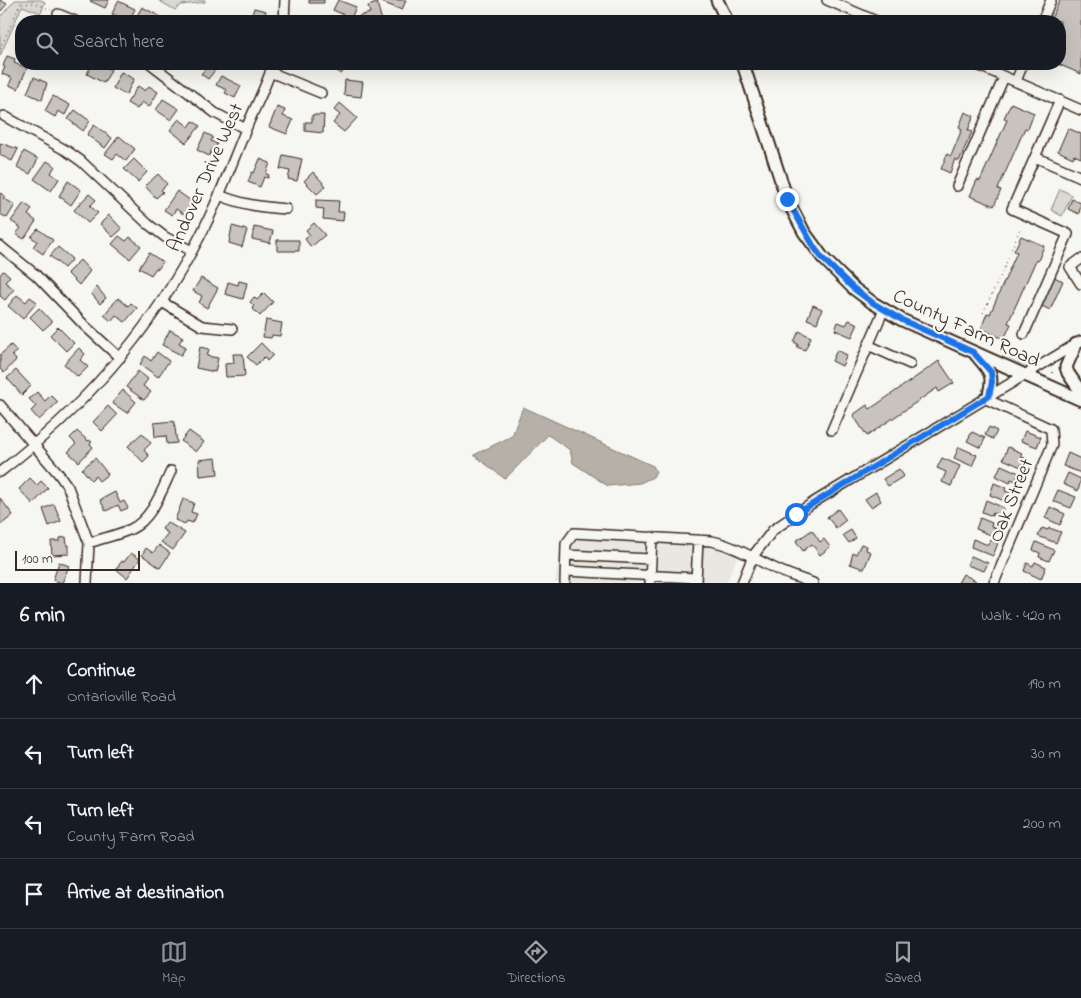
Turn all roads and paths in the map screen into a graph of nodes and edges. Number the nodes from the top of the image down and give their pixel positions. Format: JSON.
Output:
{"nodes":[{"id":1,"x":22,"y":0,"type":"edge"},
{"id":2,"x":31,"y":0,"type":"edge"},
{"id":3,"x":285,"y":0,"type":"edge"},
{"id":4,"x":716,"y":0,"type":"edge"},
{"id":5,"x":827,"y":0,"type":"edge"},
{"id":6,"x":1051,"y":0,"type":"edge"},
{"id":7,"x":35,"y":2,"type":"junction"},
{"id":8,"x":20,"y":4,"type":"junction"},
{"id":9,"x":58,"y":14,"type":"edge"},
{"id":10,"x":284,"y":15,"type":"edge"},
{"id":11,"x":724,"y":15,"type":"edge"},
{"id":12,"x":862,"y":15,"type":"edge"},
{"id":13,"x":1045,"y":15,"type":"edge"},
{"id":14,"x":0,"y":49,"type":"edge"},
{"id":15,"x":160,"y":70,"type":"edge"},
{"id":16,"x":271,"y":70,"type":"edge"},
{"id":17,"x":276,"y":70,"type":"edge"},
{"id":18,"x":744,"y":70,"type":"edge"},
{"id":19,"x":990,"y":70,"type":"edge"},
{"id":20,"x":1021,"y":70,"type":"edge"},
{"id":21,"x":1004,"y":76,"type":"junction"},
{"id":22,"x":1016,"y":82,"type":"junction"},
{"id":23,"x":321,"y":93,"type":"dead end"},
{"id":24,"x":1060,"y":100,"type":"junction"},
{"id":25,"x":1081,"y":110,"type":"edge"},
{"id":26,"x":4,"y":116,"type":"dead end"},
{"id":27,"x":246,"y":128,"type":"junction"},
{"id":28,"x":1035,"y":157,"type":"junction"},
{"id":29,"x":1081,"y":177,"type":"edge"},
{"id":30,"x":957,"y":186,"type":"dead end"},
{"id":31,"x":220,"y":195,"type":"junction"},
{"id":32,"x":286,"y":209,"type":"dead end"},
{"id":33,"x":1021,"y":226,"type":"dead end"},
{"id":34,"x":0,"y":246,"type":"edge"},
{"id":35,"x":192,"y":252,"type":"junction"},
{"id":36,"x":1081,"y":259,"type":"edge"},
{"id":37,"x":1056,"y":261,"type":"junction"},
{"id":38,"x":1070,"y":267,"type":"junction"},
{"id":39,"x":1081,"y":284,"type":"edge"},
{"id":40,"x":162,"y":302,"type":"junction"},
{"id":41,"x":884,"y":309,"type":"junction"},
{"id":42,"x":983,"y":313,"type":"dead end"},
{"id":43,"x":232,"y":329,"type":"dead end"},
{"id":44,"x":1024,"y":334,"type":"dead end"},
{"id":45,"x":1078,"y":342,"type":"edge"},
{"id":46,"x":868,"y":346,"type":"junction"},
{"id":47,"x":973,"y":352,"type":"junction"},
{"id":48,"x":120,"y":358,"type":"junction"},
{"id":49,"x":910,"y":364,"type":"dead end"},
{"id":50,"x":1053,"y":367,"type":"dead end"},
{"id":51,"x":1056,"y":370,"type":"dead end"},
{"id":52,"x":1024,"y":375,"type":"junction"},
{"id":53,"x":1081,"y":392,"type":"edge"},
{"id":54,"x":987,"y":397,"type":"junction"},
{"id":55,"x":1081,"y":400,"type":"edge"},
{"id":56,"x":0,"y":405,"type":"edge"},
{"id":57,"x":832,"y":430,"type":"dead end"},
{"id":58,"x":34,"y":445,"type":"junction"},
{"id":59,"x":171,"y":471,"type":"dead end"},
{"id":60,"x":0,"y":472,"type":"edge"},
{"id":61,"x":652,"y":538,"type":"junction"},
{"id":62,"x":698,"y":540,"type":"junction"},
{"id":63,"x":89,"y":543,"type":"junction"},
{"id":64,"x":566,"y":554,"type":"junction"},
{"id":65,"x":753,"y":556,"type":"junction"},
{"id":66,"x":651,"y":559,"type":"junction"},
{"id":67,"x":566,"y":571,"type":"junction"},
{"id":68,"x":650,"y":579,"type":"edge"},
{"id":69,"x":696,"y":580,"type":"edge"},
{"id":70,"x":86,"y":583,"type":"edge"},
{"id":71,"x":565,"y":583,"type":"edge"},
{"id":72,"x":742,"y":583,"type":"edge"},
{"id":73,"x":813,"y":583,"type":"edge"},
{"id":74,"x":994,"y":583,"type":"edge"}],
"edges":[{"from":1,"to":8,"type":"path"},
{"from":2,"to":7,"type":"path"},
{"from":3,"to":10,"type":"street"},
{"from":4,"to":11,"type":"main road"},
{"from":5,"to":12,"type":"street"},
{"from":6,"to":13,"type":"street"},
{"from":7,"to":8,"type":"path"},
{"from":7,"to":9,"type":"path"},
{"from":8,"to":14,"type":"path"},
{"from":15,"to":27,"type":"street"},
{"from":16,"to":27,"type":"street","name":"Andover Drive West"},
{"from":17,"to":23,"type":"street"},
{"from":18,"to":41,"type":"main road","name":"County Farm Road"},
{"from":19,"to":21,"type":"street"},
{"from":20,"to":22,"type":"street"},
{"from":21,"to":22,"type":"street"},
{"from":21,"to":30,"type":"street"},
{"from":22,"to":24,"type":"street"},
{"from":24,"to":25,"type":"street"},
{"from":24,"to":28,"type":"street"},
{"from":26,"to":35,"type":"street"},
{"from":27,"to":31,"type":"street","name":"Andover Drive West"},
{"from":28,"to":29,"type":"street"},
{"from":28,"to":37,"type":"street"},
{"from":31,"to":32,"type":"street"},
{"from":31,"to":35,"type":"street","name":"Andover Drive West"},
{"from":33,"to":42,"type":"path"},
{"from":34,"to":48,"type":"street"},
{"from":35,"to":40,"type":"street","name":"Andover Drive West"},
{"from":36,"to":38,"type":"street"},
{"from":37,"to":38,"type":"street"},
{"from":37,"to":44,"type":"street"},
{"from":38,"to":39,"type":"street"},
{"from":40,"to":43,"type":"street"},
{"from":40,"to":48,"type":"street","name":"Andover Drive West"},
{"from":41,"to":46,"type":"street"},
{"from":41,"to":47,"type":"main road","name":"County Farm Road"},
{"from":45,"to":52,"type":"street"},
{"from":45,"to":53,"type":"main road"},
{"from":46,"to":49,"type":"street"},
{"from":46,"to":57,"type":"street"},
{"from":47,"to":52,"type":"main road","name":"County Farm Road"},
{"from":47,"to":54,"type":"main road"},
{"from":48,"to":58,"type":"street","name":"Andover Drive West"},
{"from":50,"to":51,"type":"path"},
{"from":52,"to":54,"type":"street"},
{"from":52,"to":55,"type":"main road","name":"County Farm Road"},
{"from":54,"to":65,"type":"street"},
{"from":54,"to":74,"type":"street","name":"Oak Street"},
{"from":56,"to":58,"type":"street"},
{"from":58,"to":60,"type":"street","name":"Andover Drive West"},
{"from":58,"to":63,"type":"street"},
{"from":59,"to":63,"type":"street"},
{"from":61,"to":62,"type":"street"},
{"from":61,"to":64,"type":"street"},
{"from":61,"to":66,"type":"street"},
{"from":62,"to":65,"type":"street"},
{"from":62,"to":69,"type":"street"},
{"from":63,"to":70,"type":"street"},
{"from":64,"to":66,"type":"street"},
{"from":64,"to":67,"type":"street"},
{"from":65,"to":72,"type":"street"},
{"from":65,"to":73,"type":"street"},
{"from":66,"to":68,"type":"street"},
{"from":67,"to":68,"type":"street"},
{"from":67,"to":71,"type":"street"},
{"from":68,"to":69,"type":"street"}]}
